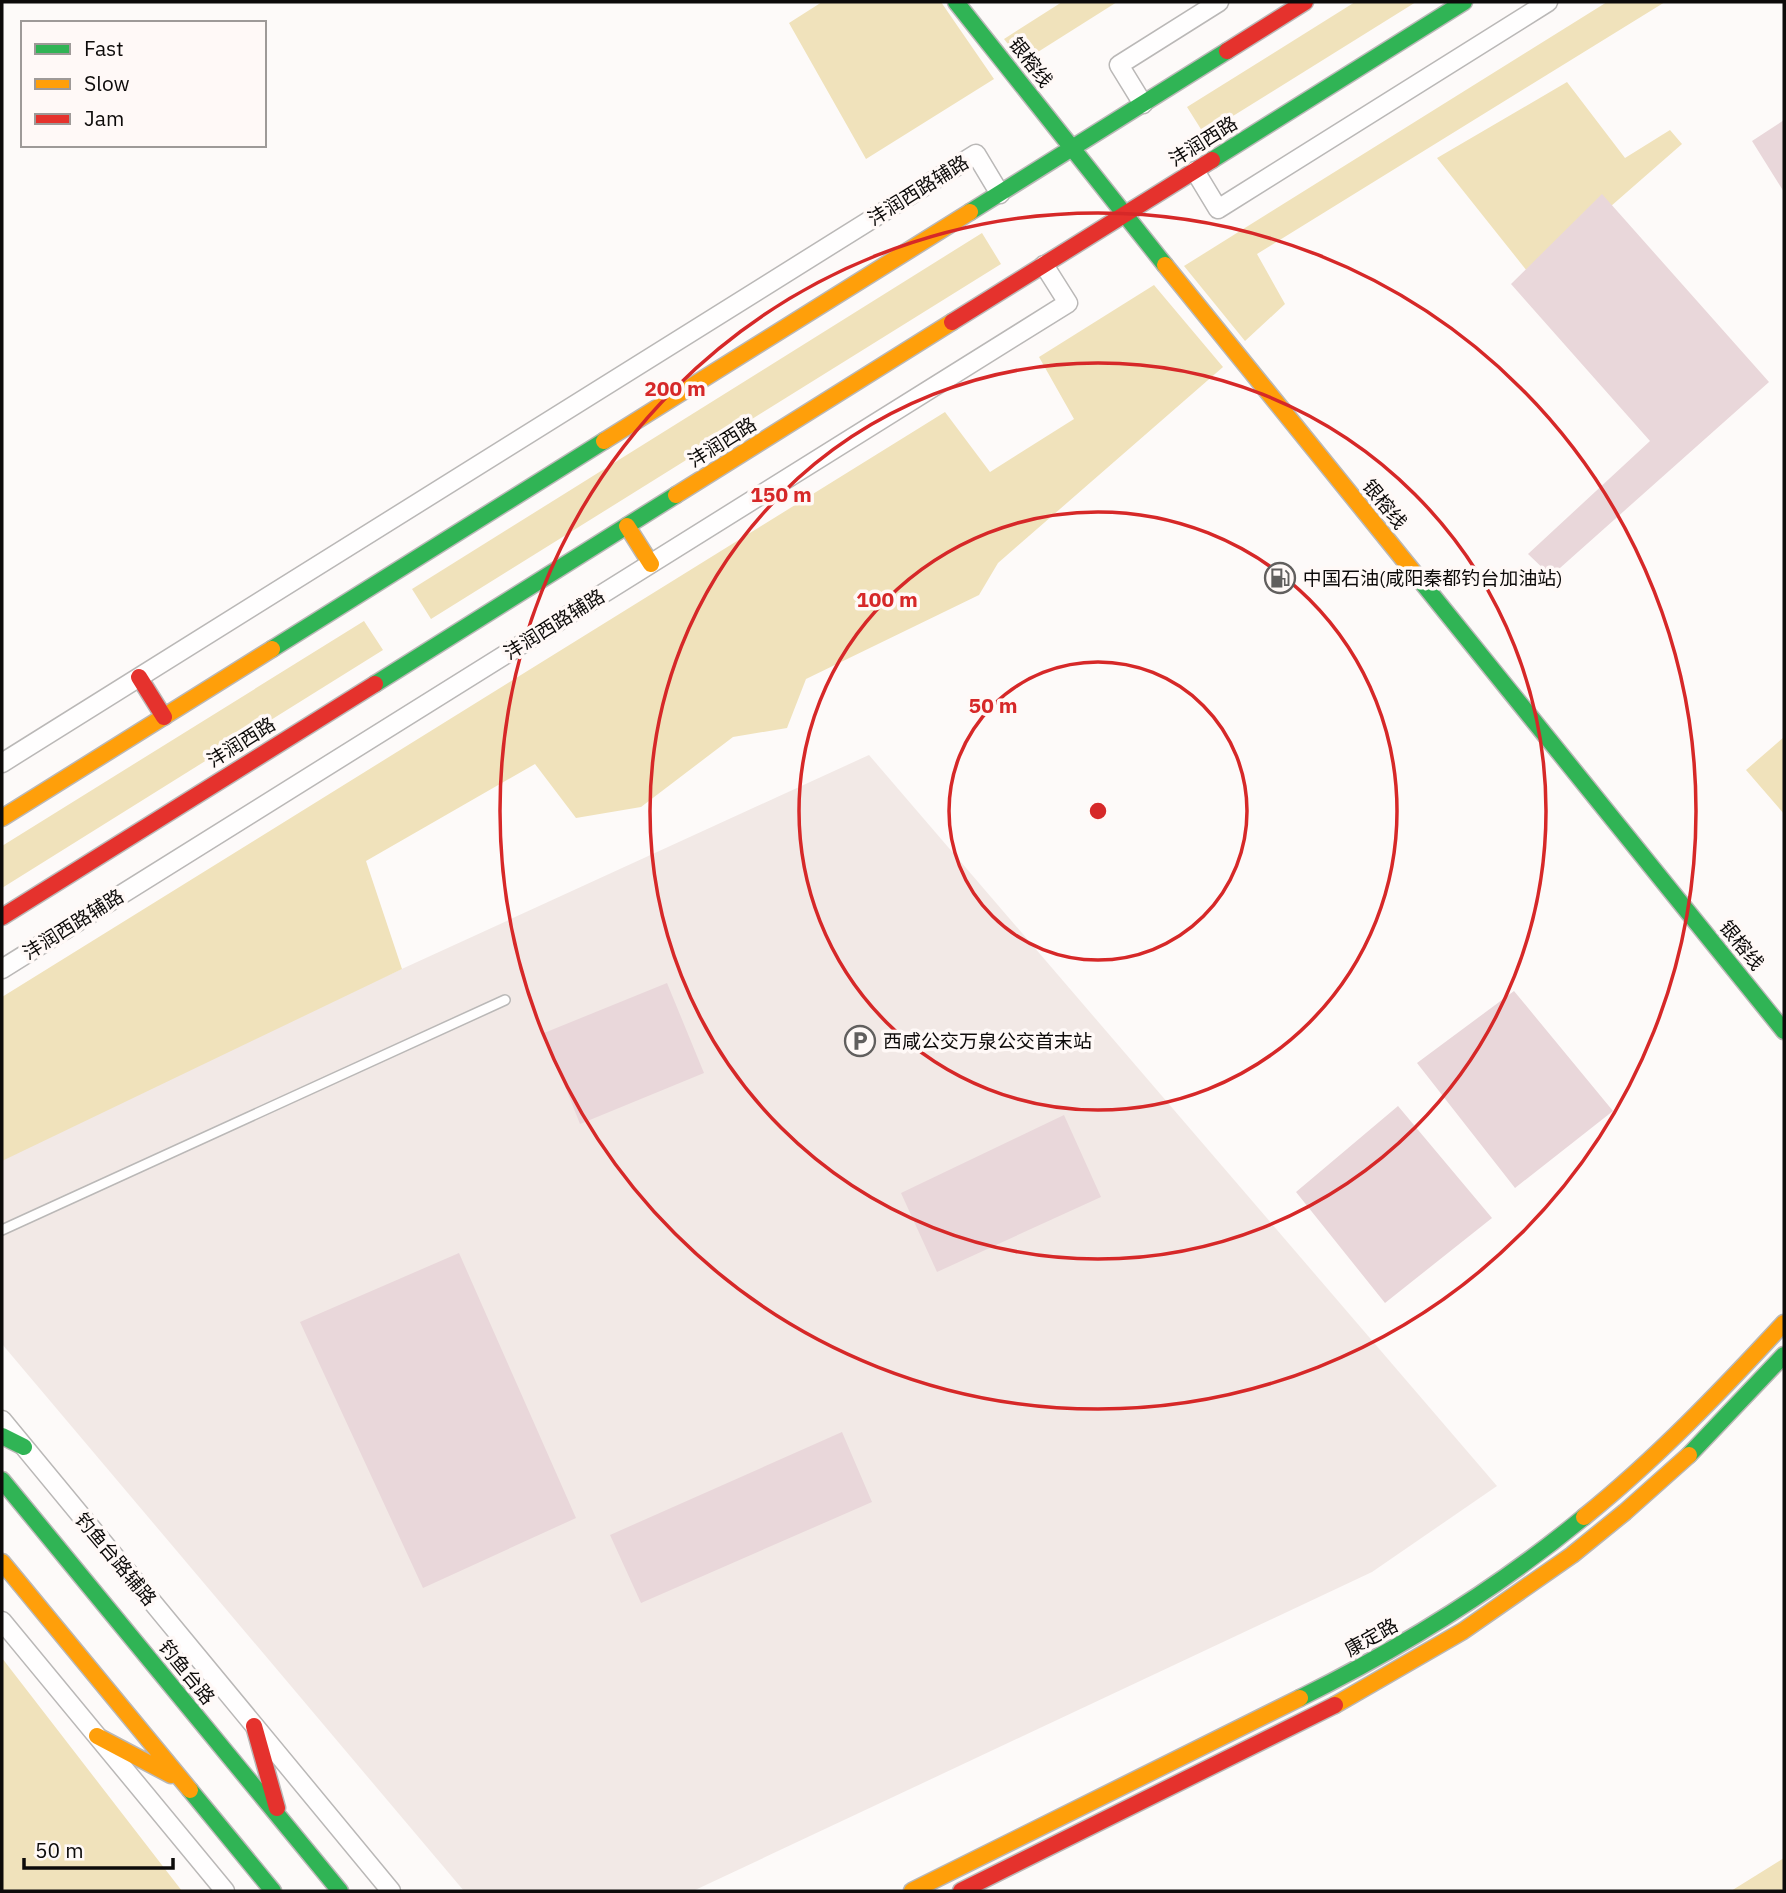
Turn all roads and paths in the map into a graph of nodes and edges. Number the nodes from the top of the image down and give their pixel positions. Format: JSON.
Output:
{"nodes":[{"id":1,"x":956,"y":2,"type":"edge"},
{"id":2,"x":1219,"y":2,"type":"edge"},
{"id":3,"x":1305,"y":2,"type":"edge"},
{"id":4,"x":1464,"y":2,"type":"edge"},
{"id":5,"x":1548,"y":2,"type":"edge"},
{"id":6,"x":1143,"y":104,"type":"junction"},
{"id":7,"x":1073,"y":149,"type":"junction"},
{"id":8,"x":1195,"y":171,"type":"junction"},
{"id":9,"x":1000,"y":194,"type":"junction"},
{"id":10,"x":1125,"y":215,"type":"junction"},
{"id":11,"x":1044,"y":265,"type":"junction"},
{"id":12,"x":627,"y":526,"type":"junction"},
{"id":13,"x":651,"y":564,"type":"junction"},
{"id":14,"x":139,"y":677,"type":"junction"},
{"id":15,"x":164,"y":717,"type":"junction"},
{"id":16,"x":2,"y":763,"type":"edge"},
{"id":17,"x":2,"y":818,"type":"edge"},
{"id":18,"x":2,"y":917,"type":"edge"},
{"id":19,"x":2,"y":969,"type":"edge"},
{"id":20,"x":505,"y":1000,"type":"dead end"},
{"id":21,"x":1784,"y":1031,"type":"edge"},
{"id":22,"x":2,"y":1230,"type":"edge"},
{"id":23,"x":1784,"y":1322,"type":"edge"},
{"id":24,"x":1784,"y":1354,"type":"edge"},
{"id":25,"x":2,"y":1420,"type":"edge"},
{"id":26,"x":2,"y":1436,"type":"edge"},
{"id":27,"x":24,"y":1447,"type":"junction"},
{"id":28,"x":2,"y":1480,"type":"edge"},
{"id":29,"x":2,"y":1562,"type":"edge"},
{"id":30,"x":2,"y":1620,"type":"edge"},
{"id":31,"x":254,"y":1726,"type":"junction"},
{"id":32,"x":97,"y":1736,"type":"junction"},
{"id":33,"x":182,"y":1781,"type":"junction"},
{"id":34,"x":280,"y":1819,"type":"junction"},
{"id":35,"x":225,"y":1891,"type":"edge"},
{"id":36,"x":273,"y":1891,"type":"edge"},
{"id":37,"x":340,"y":1891,"type":"edge"},
{"id":38,"x":390,"y":1891,"type":"edge"},
{"id":39,"x":912,"y":1891,"type":"edge"},
{"id":40,"x":961,"y":1891,"type":"edge"}],
"edges":[{"from":1,"to":7,"type":"main road","name":"银榕线"},
{"from":2,"to":6,"type":"street"},
{"from":3,"to":6,"type":"main road"},
{"from":4,"to":8,"type":"main road","name":"沣润西路"},
{"from":5,"to":8,"type":"street"},
{"from":6,"to":7,"type":"main road"},
{"from":7,"to":9,"type":"main road"},
{"from":7,"to":10,"type":"main road","name":"银榕线"},
{"from":8,"to":10,"type":"main road","name":"沣润西路"},
{"from":9,"to":14,"type":"street","name":"沣润西路辅路"},
{"from":9,"to":15,"type":"main road"},
{"from":10,"to":11,"type":"main road","name":"沣润西路"},
{"from":10,"to":21,"type":"main road","name":"银榕线"},
{"from":11,"to":12,"type":"main road","name":"沣润西路"},
{"from":11,"to":13,"type":"street","name":"沣润西路辅路"},
{"from":12,"to":13,"type":"main road"},
{"from":12,"to":18,"type":"main road","name":"沣润西路"},
{"from":13,"to":19,"type":"street","name":"沣润西路辅路"},
{"from":14,"to":15,"type":"main road"},
{"from":14,"to":16,"type":"street","name":"沣润西路辅路"},
{"from":15,"to":17,"type":"main road"},
{"from":20,"to":22,"type":"lane"},
{"from":23,"to":39,"type":"main road","name":"康定路"},
{"from":24,"to":40,"type":"main road"},
{"from":25,"to":27,"type":"street","name":"钓鱼台路辅路"},
{"from":26,"to":27,"type":"main road"},
{"from":27,"to":31,"type":"street","name":"钓鱼台路辅路"},
{"from":28,"to":34,"type":"main road","name":"钓鱼台路"},
{"from":29,"to":33,"type":"main road"},
{"from":30,"to":32,"type":"street"},
{"from":31,"to":34,"type":"main road"},
{"from":31,"to":38,"type":"street","name":"钓鱼台路辅路"},
{"from":32,"to":33,"type":"main road"},
{"from":32,"to":35,"type":"street"},
{"from":33,"to":36,"type":"main road"},
{"from":34,"to":37,"type":"main road","name":"钓鱼台路"}]}
